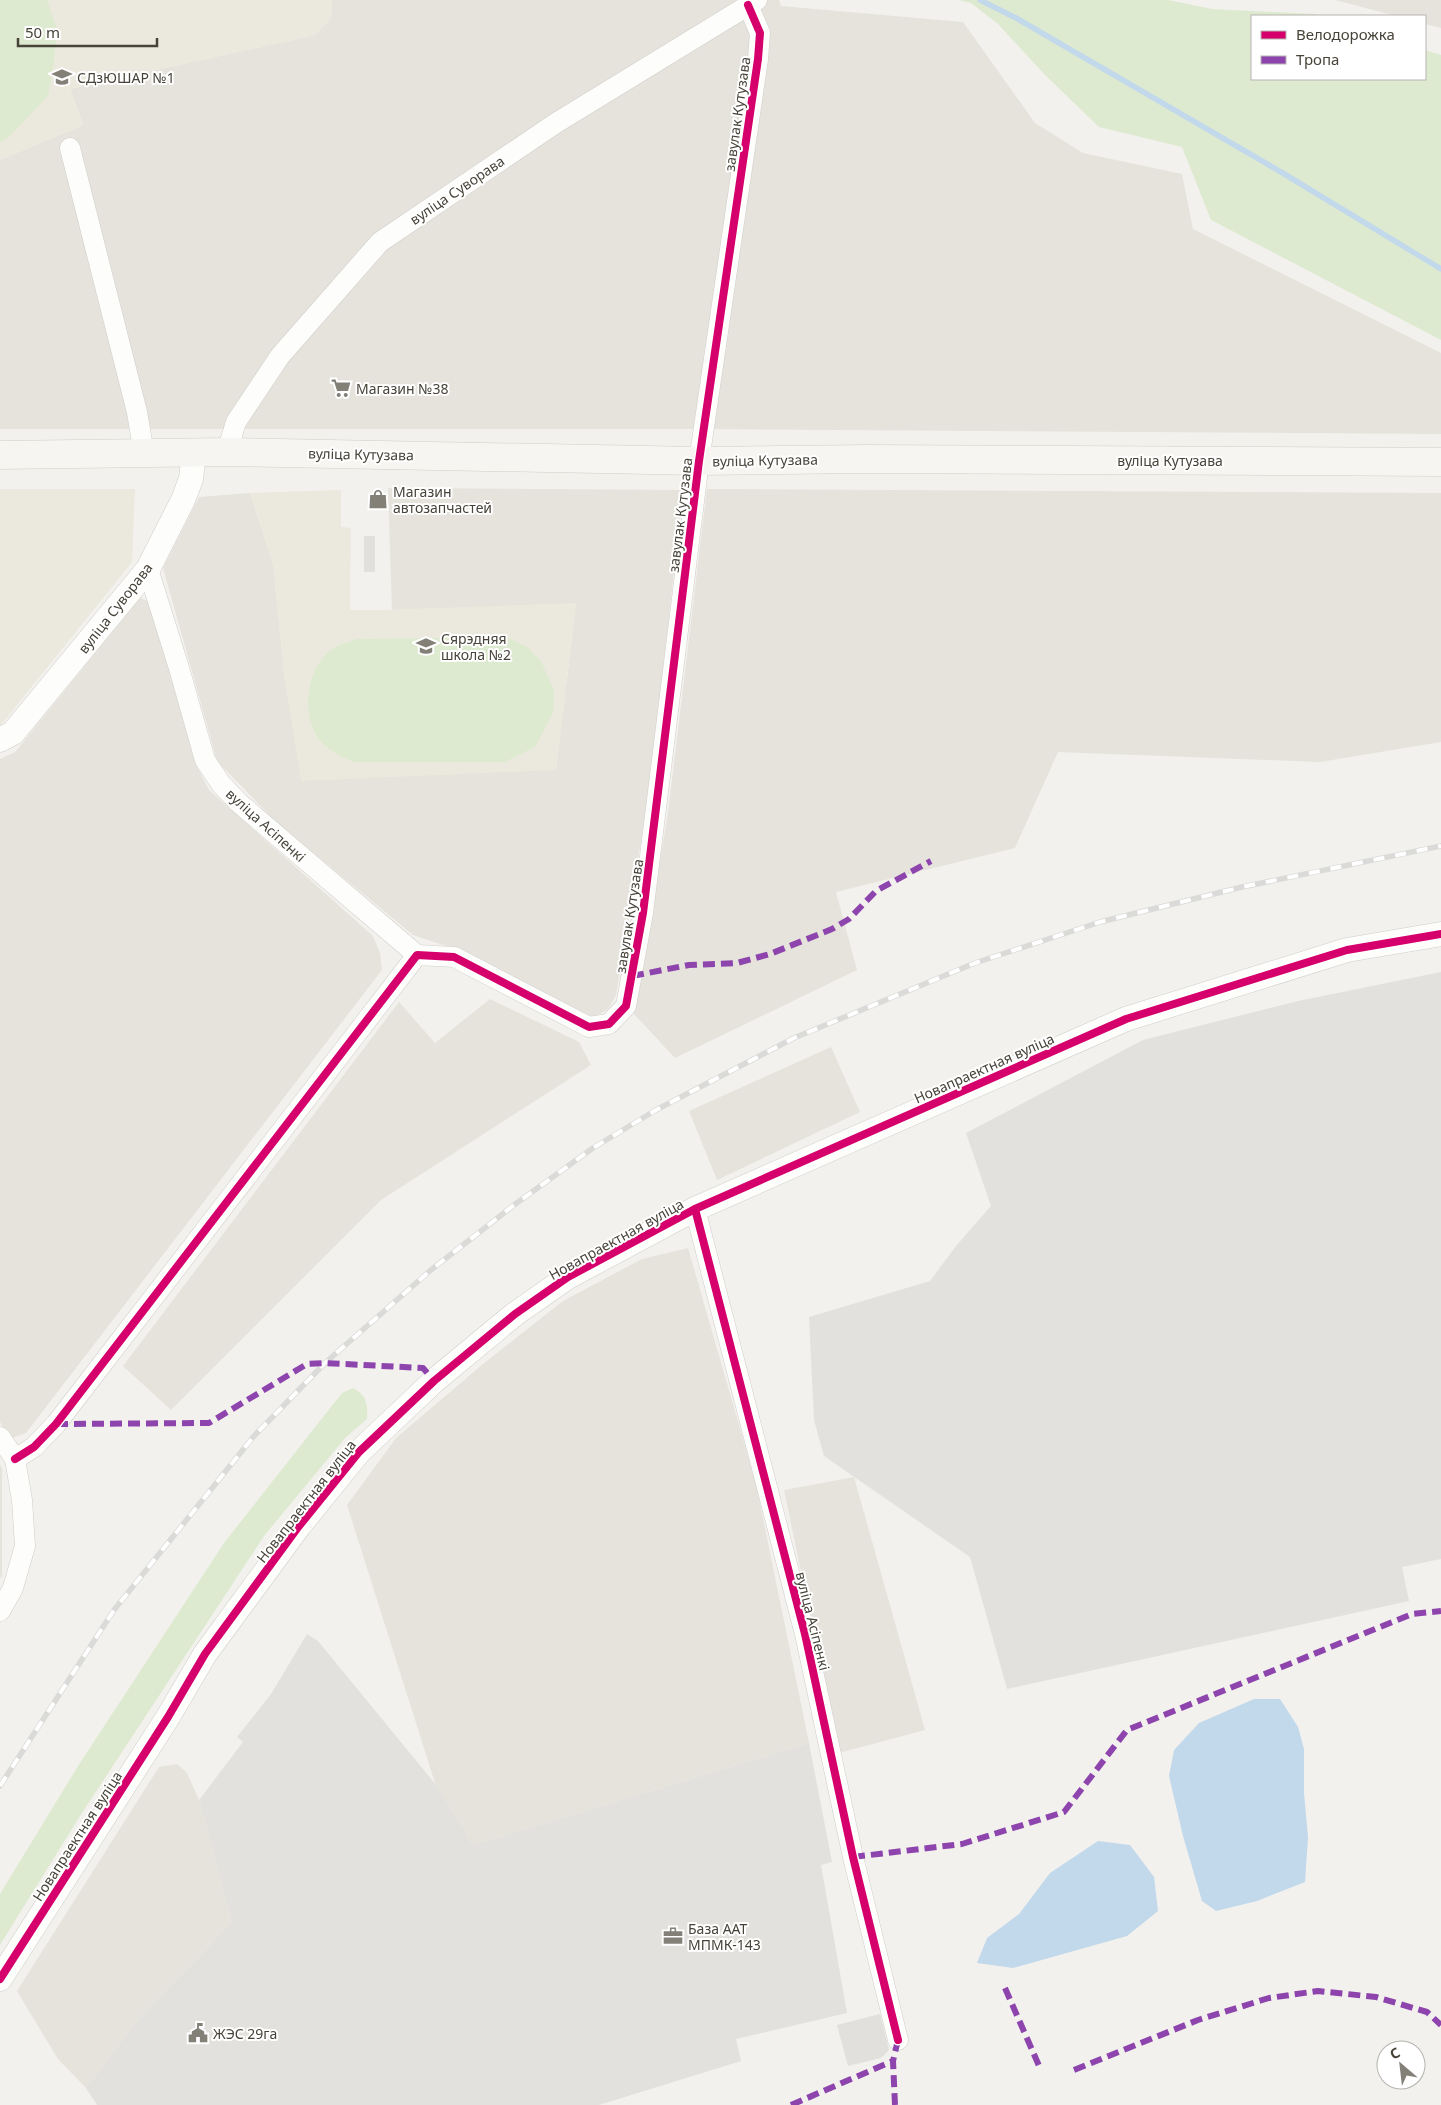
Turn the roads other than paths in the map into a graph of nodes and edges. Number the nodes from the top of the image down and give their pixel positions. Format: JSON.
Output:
{"nodes":[{"id":1,"x":752,"y":2,"type":"edge"},
{"id":2,"x":70,"y":148,"type":"dead end"},
{"id":3,"x":227,"y":452,"type":"junction"},
{"id":4,"x":144,"y":454,"type":"junction"},
{"id":5,"x":194,"y":454,"type":"junction"},
{"id":6,"x":0,"y":455,"type":"edge"},
{"id":7,"x":699,"y":461,"type":"junction"},
{"id":8,"x":1441,"y":462,"type":"edge"},
{"id":9,"x":148,"y":569,"type":"junction"},
{"id":10,"x":0,"y":740,"type":"edge"},
{"id":11,"x":1441,"y":934,"type":"edge"},
{"id":12,"x":417,"y":955,"type":"junction"},
{"id":13,"x":695,"y":1210,"type":"junction"},
{"id":14,"x":0,"y":1438,"type":"edge"},
{"id":15,"x":15,"y":1459,"type":"junction"},
{"id":16,"x":0,"y":1611,"type":"edge"},
{"id":17,"x":0,"y":1980,"type":"edge"},
{"id":18,"x":898,"y":2040,"type":"dead end"}],
"edges":[{"from":1,"to":3,"type":"street","name":"вуліца Суворава"},
{"from":1,"to":7,"type":"street","name":"завулак Кутузава"},
{"from":2,"to":4,"type":"street"},
{"from":3,"to":5,"type":"main road","name":"вуліца Кутузава"},
{"from":3,"to":7,"type":"main road","name":"вуліца Кутузава"},
{"from":4,"to":5,"type":"main road","name":"вуліца Кутузава"},
{"from":4,"to":6,"type":"main road","name":"вуліца Кутузава"},
{"from":5,"to":9,"type":"street","name":"вуліца Суворава"},
{"from":7,"to":8,"type":"main road","name":"вуліца Кутузава"},
{"from":7,"to":12,"type":"street","name":"завулак Кутузава"},
{"from":9,"to":10,"type":"street","name":"вуліца Суворава"},
{"from":9,"to":12,"type":"street","name":"вуліца Асіпенкі"},
{"from":11,"to":13,"type":"street","name":"Новапраектная вуліца"},
{"from":12,"to":15,"type":"street"},
{"from":13,"to":17,"type":"street","name":"Новапраектная вуліца"},
{"from":13,"to":18,"type":"street","name":"вуліца Асіпенкі"},
{"from":14,"to":15,"type":"street"},
{"from":15,"to":16,"type":"street"}]}
